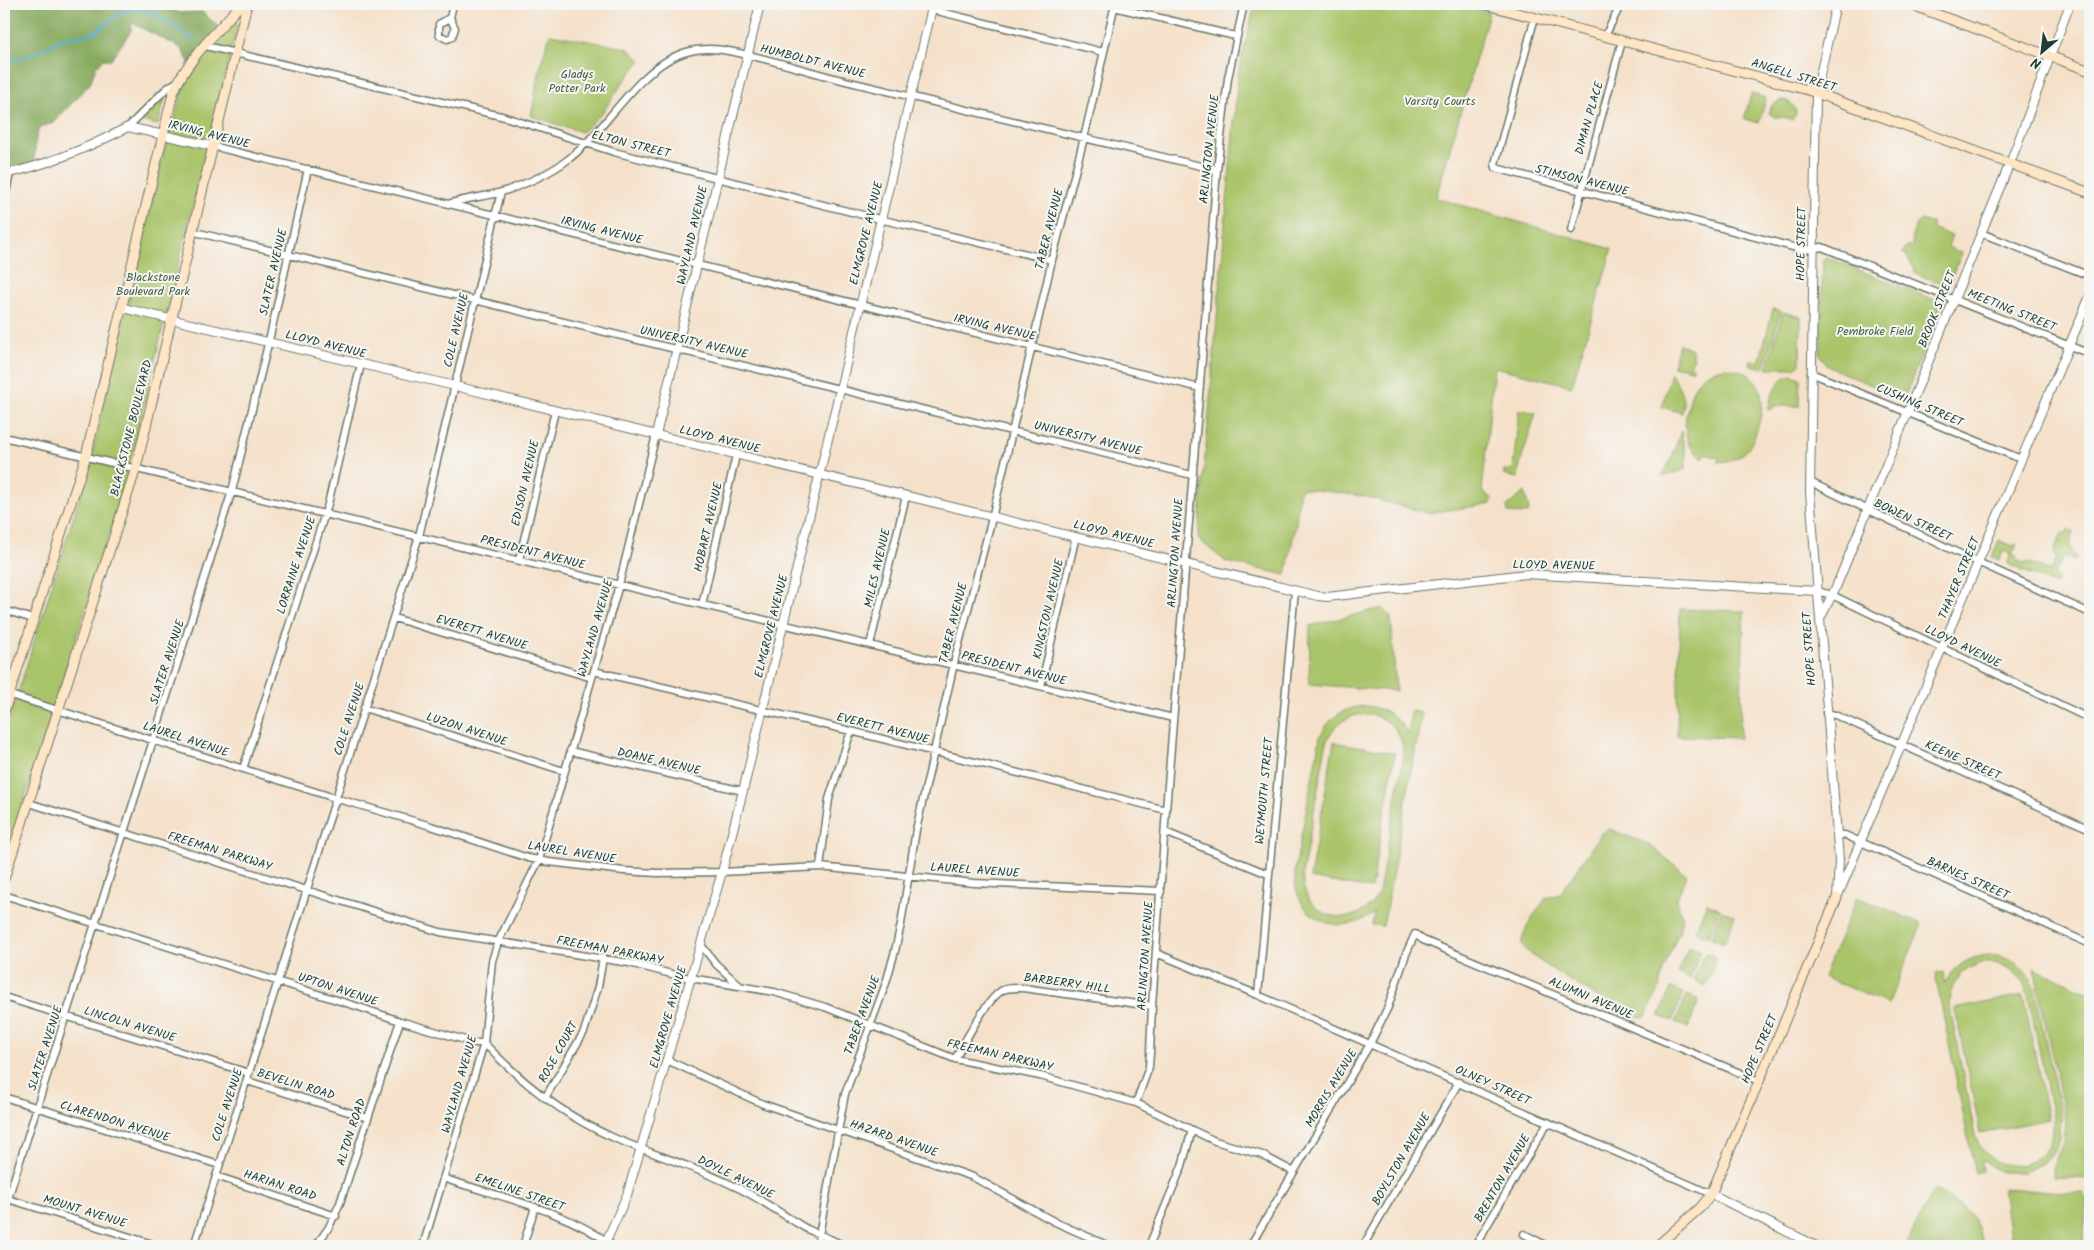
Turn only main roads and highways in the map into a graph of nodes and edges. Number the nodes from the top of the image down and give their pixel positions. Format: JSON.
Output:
{"nodes":[{"id":1,"x":241,"y":4,"type":"edge"},
{"id":2,"x":247,"y":4,"type":"edge"},
{"id":3,"x":1483,"y":4,"type":"edge"},
{"id":4,"x":1909,"y":4,"type":"edge"},
{"id":5,"x":2090,"y":71,"type":"edge"},
{"id":6,"x":2090,"y":194,"type":"edge"},
{"id":7,"x":6,"y":693,"type":"edge"},
{"id":8,"x":4,"y":711,"type":"edge"},
{"id":9,"x":4,"y":879,"type":"edge"},
{"id":10,"x":1837,"y":898,"type":"road end"},
{"id":11,"x":1657,"y":1246,"type":"edge"}],
"edges":[{"from":1,"to":7,"type":"main road"},
{"from":2,"to":9,"type":"main road","name":"BLACKSTONE BOULEVARD"},
{"from":3,"to":6,"type":"main road","name":"ANGELL STREET"},
{"from":4,"to":5,"type":"main road"},
{"from":7,"to":8,"type":"main road"},
{"from":10,"to":11,"type":"main road","name":"HOPE STREET"}]}
